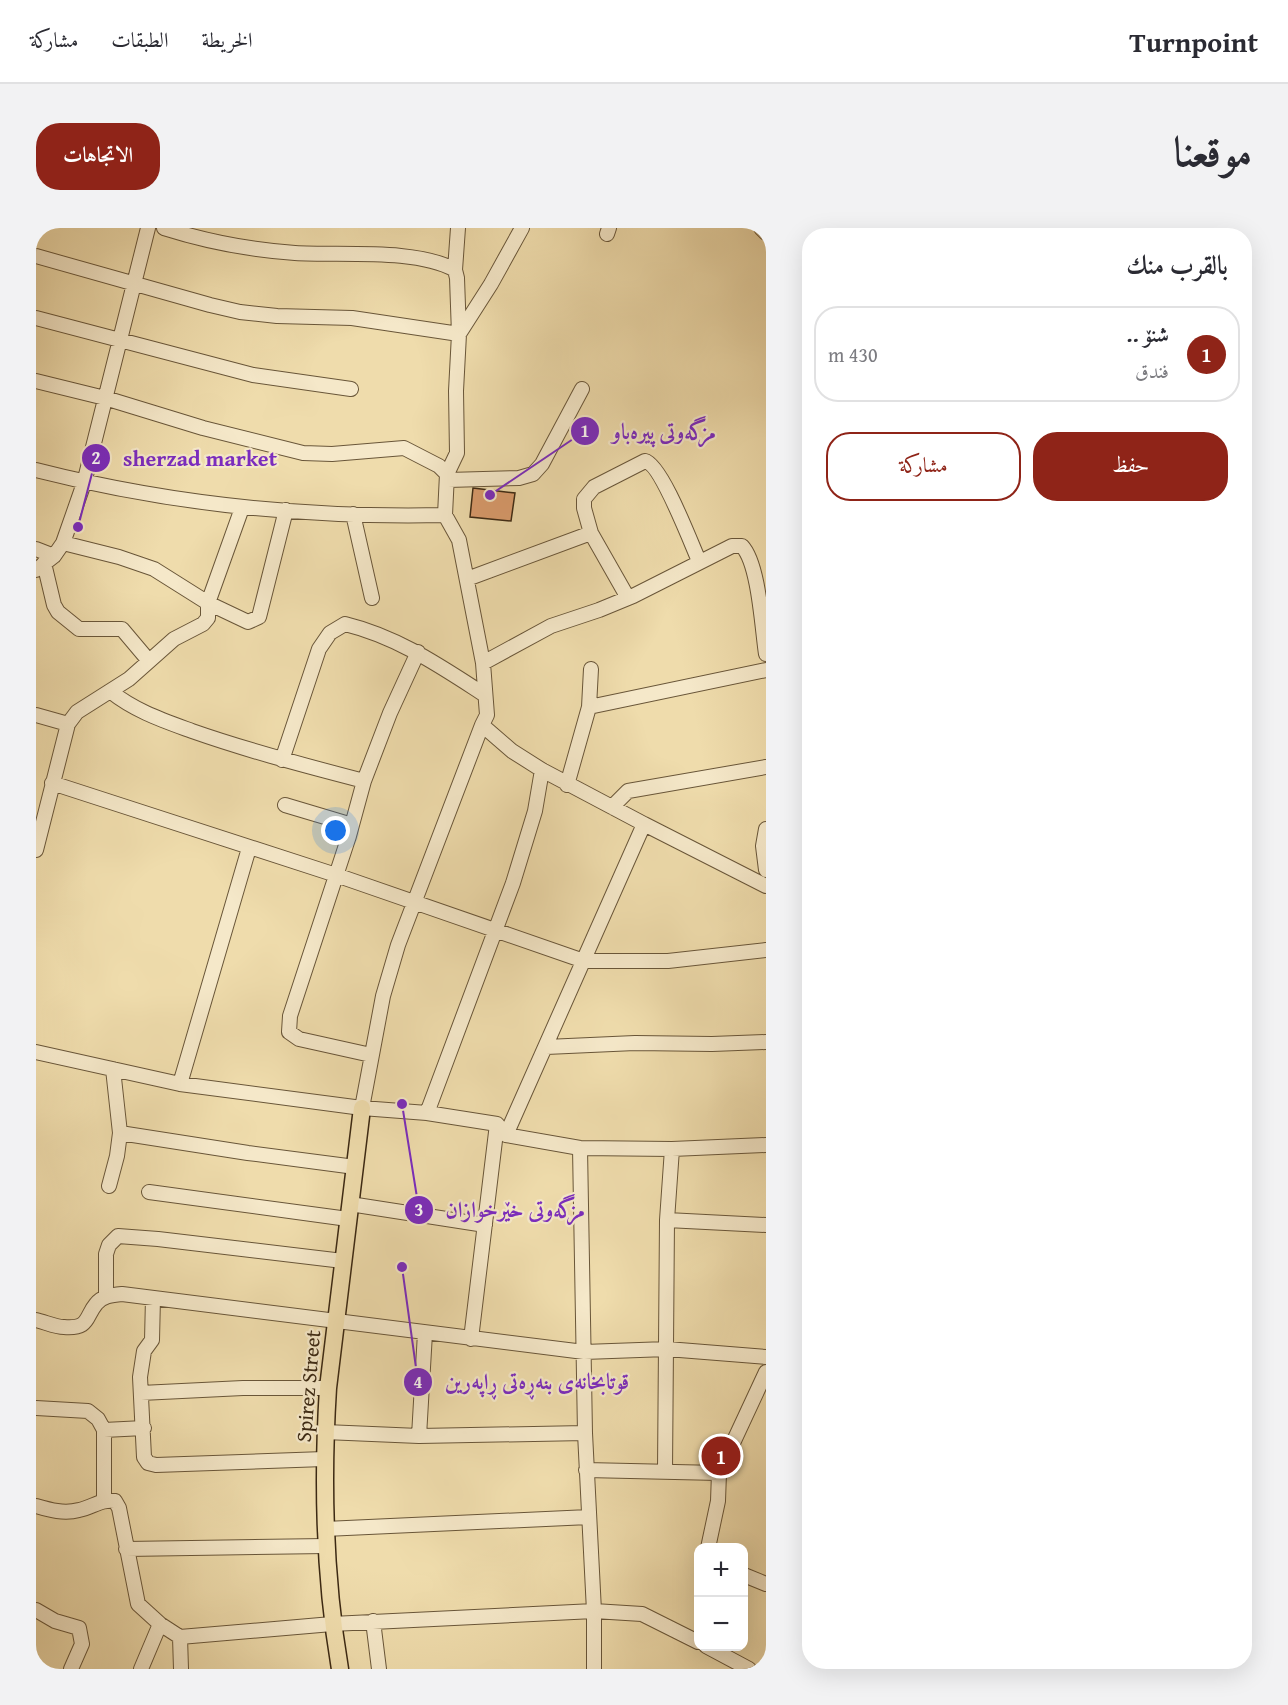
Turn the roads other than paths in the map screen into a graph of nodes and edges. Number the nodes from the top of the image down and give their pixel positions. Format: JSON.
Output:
{"nodes":[{"id":1,"x":148,"y":228,"type":"edge"},
{"id":2,"x":164,"y":228,"type":"edge"},
{"id":3,"x":458,"y":228,"type":"edge"},
{"id":4,"x":522,"y":228,"type":"edge"},
{"id":5,"x":761,"y":228,"type":"edge"},
{"id":6,"x":766,"y":233,"type":"edge"},
{"id":7,"x":36,"y":256,"type":"edge"},
{"id":8,"x":455,"y":270,"type":"junction"},
{"id":9,"x":134,"y":282,"type":"junction"},
{"id":10,"x":36,"y":318,"type":"edge"},
{"id":11,"x":459,"y":334,"type":"junction"},
{"id":12,"x":119,"y":341,"type":"junction"},
{"id":13,"x":36,"y":381,"type":"edge"},
{"id":14,"x":351,"y":389,"type":"dead end"},
{"id":15,"x":582,"y":389,"type":"dead end"},
{"id":16,"x":105,"y":398,"type":"junction"},
{"id":17,"x":36,"y":470,"type":"edge"},
{"id":18,"x":448,"y":477,"type":"junction"},
{"id":19,"x":84,"y":483,"type":"junction"},
{"id":20,"x":242,"y":508,"type":"junction"},
{"id":21,"x":286,"y":510,"type":"junction"},
{"id":22,"x":353,"y":514,"type":"junction"},
{"id":23,"x":445,"y":515,"type":"junction"},
{"id":24,"x":591,"y":533,"type":"junction"},
{"id":25,"x":63,"y":543,"type":"junction"},
{"id":26,"x":36,"y":549,"type":"edge"},
{"id":27,"x":699,"y":561,"type":"junction"},
{"id":28,"x":45,"y":563,"type":"edge"},
{"id":29,"x":761,"y":576,"type":"edge"},
{"id":30,"x":466,"y":579,"type":"junction"},
{"id":31,"x":372,"y":598,"type":"dead end"},
{"id":32,"x":628,"y":598,"type":"junction"},
{"id":33,"x":208,"y":603,"type":"junction"},
{"id":34,"x":418,"y":652,"type":"junction"},
{"id":35,"x":766,"y":654,"type":"edge"},
{"id":36,"x":149,"y":661,"type":"junction"},
{"id":37,"x":483,"y":663,"type":"junction"},
{"id":38,"x":591,"y":669,"type":"dead end"},
{"id":39,"x":766,"y":670,"type":"edge"},
{"id":40,"x":110,"y":691,"type":"junction"},
{"id":41,"x":484,"y":695,"type":"junction"},
{"id":42,"x":589,"y":707,"type":"junction"},
{"id":43,"x":36,"y":715,"type":"edge"},
{"id":44,"x":68,"y":724,"type":"junction"},
{"id":45,"x":483,"y":725,"type":"junction"},
{"id":46,"x":282,"y":760,"type":"junction"},
{"id":47,"x":766,"y":767,"type":"edge"},
{"id":48,"x":542,"y":770,"type":"junction"},
{"id":49,"x":364,"y":781,"type":"junction"},
{"id":50,"x":52,"y":783,"type":"junction"},
{"id":51,"x":567,"y":785,"type":"junction"},
{"id":52,"x":285,"y":805,"type":"dead end"},
{"id":53,"x":612,"y":807,"type":"junction"},
{"id":54,"x":644,"y":824,"type":"junction"},
{"id":55,"x":352,"y":825,"type":"junction"},
{"id":56,"x":766,"y":829,"type":"edge"},
{"id":57,"x":249,"y":848,"type":"junction"},
{"id":58,"x":36,"y":850,"type":"edge"},
{"id":59,"x":766,"y":870,"type":"edge"},
{"id":60,"x":336,"y":875,"type":"junction"},
{"id":61,"x":766,"y":886,"type":"edge"},
{"id":62,"x":415,"y":903,"type":"junction"},
{"id":63,"x":495,"y":929,"type":"junction"},
{"id":64,"x":766,"y":951,"type":"edge"},
{"id":65,"x":584,"y":961,"type":"junction"},
{"id":66,"x":766,"y":1042,"type":"edge"},
{"id":67,"x":546,"y":1047,"type":"junction"},
{"id":68,"x":36,"y":1052,"type":"edge"},
{"id":69,"x":371,"y":1055,"type":"junction"},
{"id":70,"x":113,"y":1069,"type":"junction"},
{"id":71,"x":180,"y":1084,"type":"junction"},
{"id":72,"x":362,"y":1108,"type":"junction"},
{"id":73,"x":427,"y":1113,"type":"junction"},
{"id":74,"x":502,"y":1129,"type":"junction"},
{"id":75,"x":120,"y":1133,"type":"junction"},
{"id":76,"x":766,"y":1145,"type":"edge"},
{"id":77,"x":580,"y":1148,"type":"junction"},
{"id":78,"x":672,"y":1149,"type":"junction"},
{"id":79,"x":355,"y":1167,"type":"junction"},
{"id":80,"x":109,"y":1186,"type":"dead end"},
{"id":81,"x":149,"y":1192,"type":"dead end"},
{"id":82,"x":349,"y":1211,"type":"junction"},
{"id":83,"x":667,"y":1220,"type":"junction"},
{"id":84,"x":485,"y":1224,"type":"junction"},
{"id":85,"x":766,"y":1225,"type":"edge"},
{"id":86,"x":343,"y":1261,"type":"junction"},
{"id":87,"x":106,"y":1296,"type":"junction"},
{"id":88,"x":153,"y":1298,"type":"junction"},
{"id":89,"x":36,"y":1320,"type":"edge"},
{"id":90,"x":336,"y":1322,"type":"junction"},
{"id":91,"x":425,"y":1333,"type":"junction"},
{"id":92,"x":471,"y":1339,"type":"junction"},
{"id":93,"x":667,"y":1349,"type":"junction"},
{"id":94,"x":584,"y":1353,"type":"junction"},
{"id":95,"x":766,"y":1357,"type":"edge"},
{"id":96,"x":766,"y":1372,"type":"edge"},
{"id":97,"x":328,"y":1388,"type":"junction"},
{"id":98,"x":141,"y":1393,"type":"junction"},
{"id":99,"x":36,"y":1408,"type":"edge"},
{"id":100,"x":144,"y":1428,"type":"junction"},
{"id":101,"x":104,"y":1430,"type":"junction"},
{"id":102,"x":325,"y":1432,"type":"junction"},
{"id":103,"x":585,"y":1433,"type":"junction"},
{"id":104,"x":418,"y":1436,"type":"junction"},
{"id":105,"x":324,"y":1459,"type":"junction"},
{"id":106,"x":586,"y":1470,"type":"junction"},
{"id":107,"x":665,"y":1471,"type":"junction"},
{"id":108,"x":719,"y":1473,"type":"junction"},
{"id":109,"x":104,"y":1500,"type":"junction"},
{"id":110,"x":36,"y":1506,"type":"edge"},
{"id":111,"x":589,"y":1517,"type":"junction"},
{"id":112,"x":325,"y":1537,"type":"junction"},
{"id":113,"x":709,"y":1543,"type":"edge"},
{"id":114,"x":126,"y":1549,"type":"junction"},
{"id":115,"x":748,"y":1577,"type":"edge"},
{"id":116,"x":766,"y":1584,"type":"edge"},
{"id":117,"x":36,"y":1610,"type":"edge"},
{"id":118,"x":594,"y":1611,"type":"junction"},
{"id":119,"x":373,"y":1622,"type":"junction"},
{"id":120,"x":160,"y":1624,"type":"junction"},
{"id":121,"x":332,"y":1624,"type":"junction"},
{"id":122,"x":180,"y":1637,"type":"junction"},
{"id":123,"x":694,"y":1640,"type":"edge"},
{"id":124,"x":714,"y":1651,"type":"edge"},
{"id":125,"x":71,"y":1669,"type":"edge"},
{"id":126,"x":141,"y":1669,"type":"edge"},
{"id":127,"x":182,"y":1669,"type":"edge"},
{"id":128,"x":340,"y":1669,"type":"edge"},
{"id":129,"x":379,"y":1669,"type":"edge"},
{"id":130,"x":594,"y":1669,"type":"edge"},
{"id":131,"x":749,"y":1669,"type":"edge"}],
"edges":[{"from":1,"to":9,"type":"street"},
{"from":2,"to":8,"type":"street"},
{"from":3,"to":8,"type":"street"},
{"from":4,"to":11,"type":"street"},
{"from":5,"to":6,"type":"street"},
{"from":7,"to":9,"type":"street"},
{"from":8,"to":11,"type":"street"},
{"from":9,"to":11,"type":"street"},
{"from":9,"to":12,"type":"street"},
{"from":10,"to":12,"type":"street"},
{"from":11,"to":18,"type":"street"},
{"from":12,"to":14,"type":"street"},
{"from":12,"to":16,"type":"street"},
{"from":13,"to":16,"type":"street"},
{"from":15,"to":18,"type":"street"},
{"from":16,"to":18,"type":"street"},
{"from":16,"to":19,"type":"street"},
{"from":17,"to":19,"type":"street"},
{"from":18,"to":23,"type":"street"},
{"from":19,"to":20,"type":"street"},
{"from":19,"to":25,"type":"street"},
{"from":20,"to":21,"type":"street"},
{"from":20,"to":33,"type":"street"},
{"from":21,"to":22,"type":"street"},
{"from":21,"to":33,"type":"street"},
{"from":22,"to":23,"type":"street"},
{"from":22,"to":31,"type":"street"},
{"from":23,"to":30,"type":"street"},
{"from":24,"to":27,"type":"street"},
{"from":24,"to":30,"type":"street"},
{"from":24,"to":32,"type":"street"},
{"from":25,"to":28,"type":"street"},
{"from":25,"to":33,"type":"street"},
{"from":26,"to":28,"type":"street"},
{"from":27,"to":29,"type":"street"},
{"from":27,"to":32,"type":"street"},
{"from":28,"to":36,"type":"street"},
{"from":29,"to":35,"type":"street"},
{"from":30,"to":37,"type":"street"},
{"from":32,"to":37,"type":"street"},
{"from":33,"to":36,"type":"street"},
{"from":34,"to":41,"type":"street"},
{"from":34,"to":46,"type":"street"},
{"from":34,"to":49,"type":"street"},
{"from":36,"to":40,"type":"street"},
{"from":37,"to":41,"type":"street"},
{"from":38,"to":42,"type":"street"},
{"from":39,"to":42,"type":"street"},
{"from":40,"to":44,"type":"street"},
{"from":40,"to":46,"type":"street"},
{"from":41,"to":45,"type":"street"},
{"from":42,"to":51,"type":"street"},
{"from":43,"to":44,"type":"street"},
{"from":44,"to":50,"type":"street"},
{"from":45,"to":48,"type":"street"},
{"from":45,"to":62,"type":"street"},
{"from":46,"to":49,"type":"street"},
{"from":47,"to":53,"type":"street"},
{"from":48,"to":51,"type":"street"},
{"from":48,"to":63,"type":"street"},
{"from":49,"to":55,"type":"street"},
{"from":50,"to":57,"type":"street"},
{"from":50,"to":58,"type":"street"},
{"from":51,"to":53,"type":"street"},
{"from":52,"to":55,"type":"street"},
{"from":53,"to":54,"type":"street"},
{"from":54,"to":61,"type":"street"},
{"from":54,"to":65,"type":"street"},
{"from":55,"to":60,"type":"street"},
{"from":56,"to":59,"type":"street"},
{"from":57,"to":60,"type":"street"},
{"from":57,"to":71,"type":"street"},
{"from":60,"to":62,"type":"street"},
{"from":60,"to":69,"type":"street"},
{"from":62,"to":63,"type":"street"},
{"from":62,"to":69,"type":"street"},
{"from":63,"to":65,"type":"street"},
{"from":63,"to":73,"type":"street"},
{"from":64,"to":65,"type":"street"},
{"from":65,"to":67,"type":"street"},
{"from":66,"to":67,"type":"street"},
{"from":67,"to":74,"type":"street"},
{"from":68,"to":70,"type":"street"},
{"from":69,"to":72,"type":"street"},
{"from":70,"to":71,"type":"street"},
{"from":70,"to":75,"type":"street"},
{"from":71,"to":72,"type":"street"},
{"from":72,"to":73,"type":"street"},
{"from":72,"to":79,"type":"main road","name":"Spirez Street"},
{"from":73,"to":74,"type":"street"},
{"from":74,"to":77,"type":"street"},
{"from":74,"to":84,"type":"street"},
{"from":75,"to":79,"type":"street"},
{"from":75,"to":80,"type":"street"},
{"from":76,"to":78,"type":"street"},
{"from":77,"to":78,"type":"street"},
{"from":77,"to":94,"type":"street"},
{"from":78,"to":83,"type":"street"},
{"from":79,"to":82,"type":"main road","name":"Spirez Street"},
{"from":81,"to":82,"type":"street"},
{"from":82,"to":84,"type":"street"},
{"from":82,"to":86,"type":"main road","name":"Spirez Street"},
{"from":83,"to":85,"type":"street"},
{"from":83,"to":93,"type":"street"},
{"from":84,"to":92,"type":"street"},
{"from":86,"to":87,"type":"street"},
{"from":86,"to":90,"type":"main road","name":"Spirez Street"},
{"from":87,"to":88,"type":"street"},
{"from":87,"to":89,"type":"street"},
{"from":88,"to":90,"type":"street"},
{"from":88,"to":98,"type":"street"},
{"from":90,"to":91,"type":"street"},
{"from":90,"to":97,"type":"main road","name":"Spirez Street"},
{"from":91,"to":92,"type":"street"},
{"from":91,"to":104,"type":"street"},
{"from":92,"to":94,"type":"street"},
{"from":93,"to":94,"type":"street"},
{"from":93,"to":95,"type":"street"},
{"from":93,"to":107,"type":"street"},
{"from":94,"to":103,"type":"street"},
{"from":96,"to":108,"type":"street"},
{"from":97,"to":98,"type":"street"},
{"from":97,"to":102,"type":"main road","name":"Spirez Street"},
{"from":98,"to":100,"type":"street"},
{"from":99,"to":101,"type":"street"},
{"from":100,"to":101,"type":"street"},
{"from":100,"to":105,"type":"street"},
{"from":101,"to":109,"type":"street"},
{"from":102,"to":104,"type":"street"},
{"from":102,"to":105,"type":"main road","name":"Spirez Street"},
{"from":103,"to":104,"type":"street"},
{"from":103,"to":106,"type":"street"},
{"from":105,"to":112,"type":"main road","name":"Spirez Street"},
{"from":106,"to":107,"type":"street"},
{"from":106,"to":111,"type":"street"},
{"from":107,"to":108,"type":"street"},
{"from":108,"to":113,"type":"street"},
{"from":109,"to":110,"type":"street"},
{"from":109,"to":114,"type":"street"},
{"from":111,"to":112,"type":"street"},
{"from":111,"to":118,"type":"street"},
{"from":112,"to":114,"type":"street"},
{"from":112,"to":121,"type":"main road","name":"Spirez Street"},
{"from":114,"to":120,"type":"street"},
{"from":115,"to":116,"type":"street"},
{"from":117,"to":125,"type":"street"},
{"from":118,"to":119,"type":"street"},
{"from":118,"to":123,"type":"street"},
{"from":118,"to":130,"type":"street"},
{"from":119,"to":121,"type":"street"},
{"from":119,"to":129,"type":"street"},
{"from":120,"to":122,"type":"street"},
{"from":120,"to":126,"type":"street"},
{"from":121,"to":122,"type":"street"},
{"from":121,"to":128,"type":"main road","name":"Spirez Street"},
{"from":122,"to":127,"type":"street"},
{"from":124,"to":131,"type":"street"}]}
